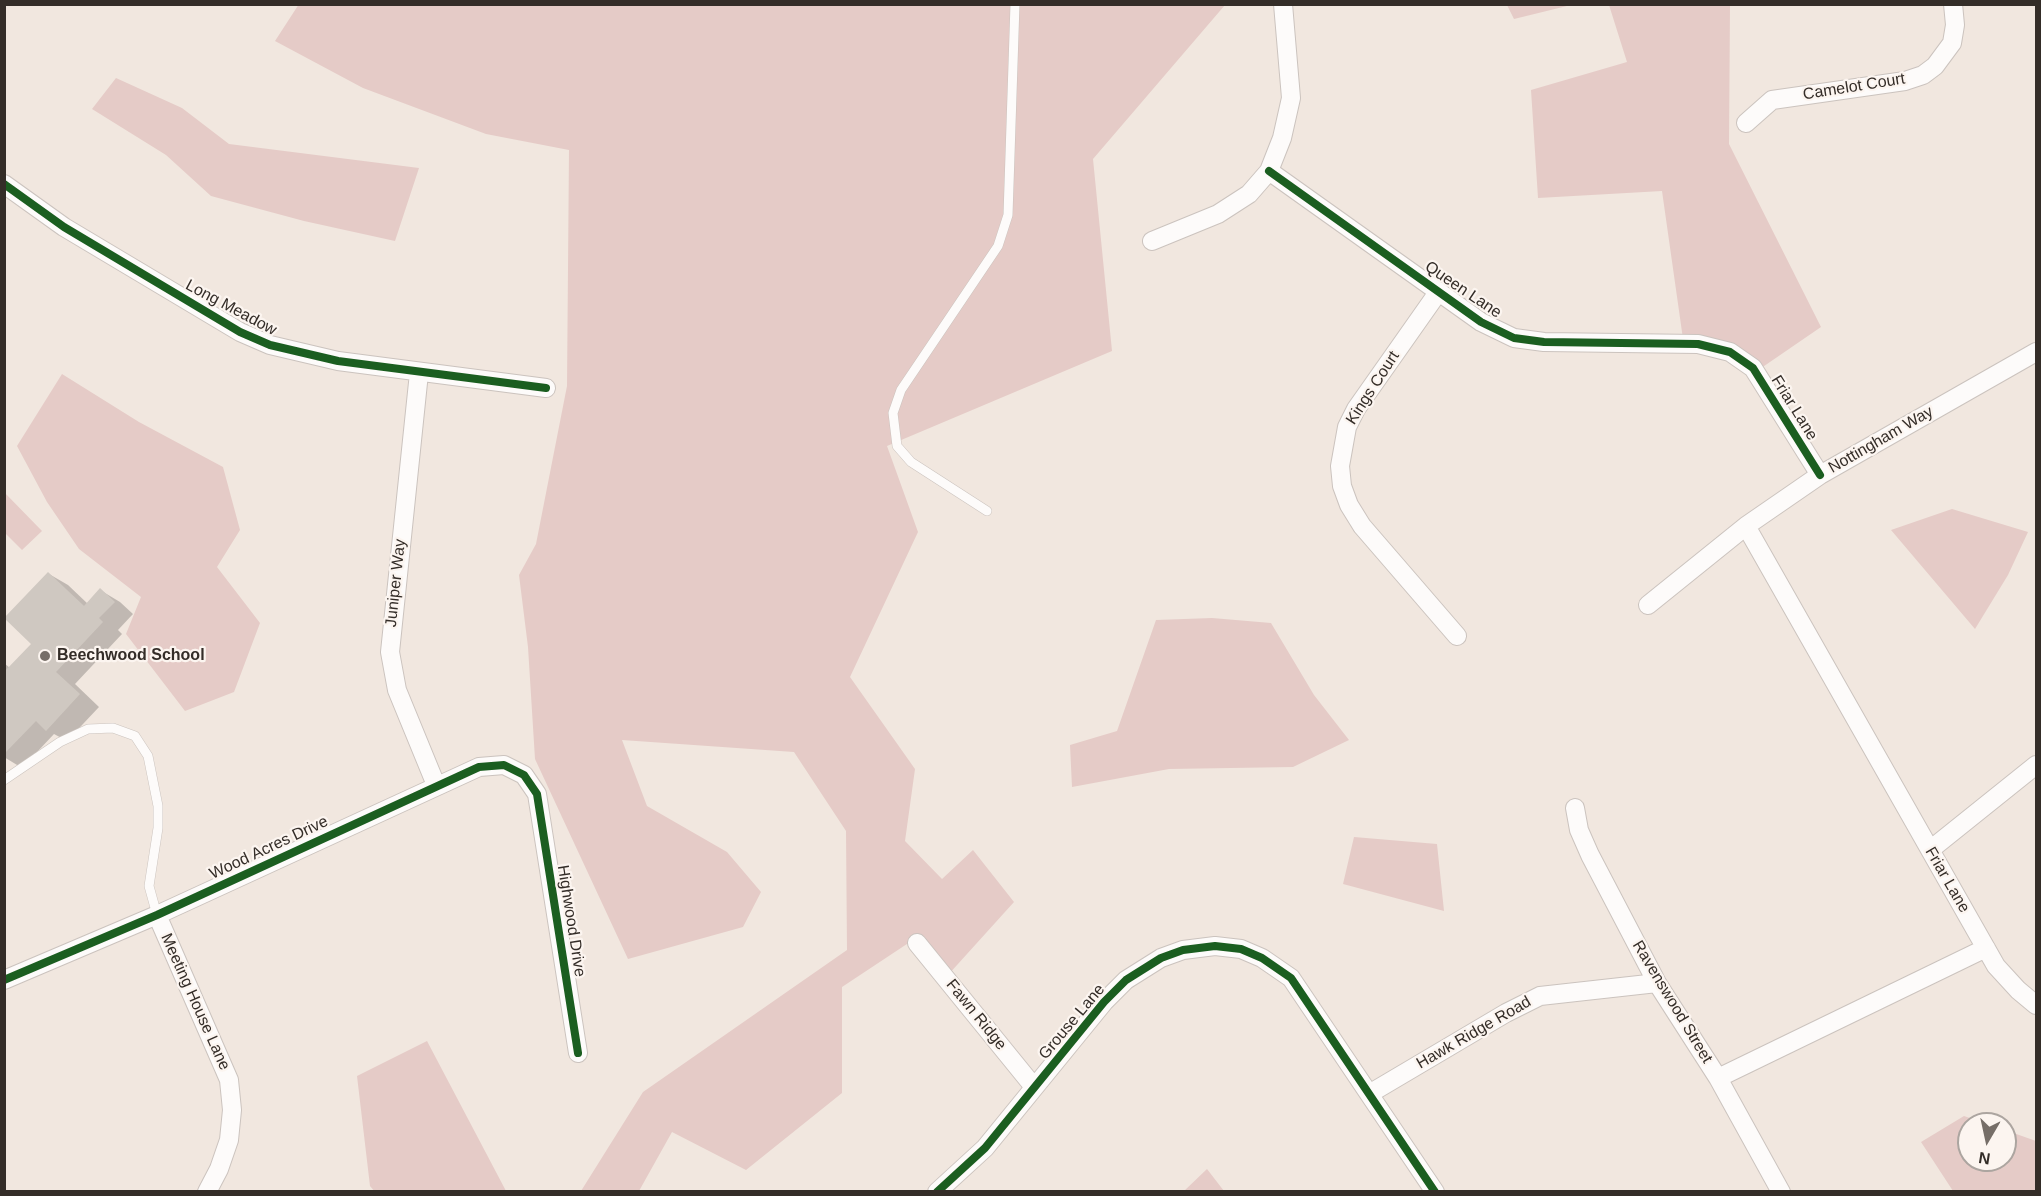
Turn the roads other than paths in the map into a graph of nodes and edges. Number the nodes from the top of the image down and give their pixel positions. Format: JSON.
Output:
{"nodes":[{"id":1,"x":1015,"y":4,"type":"edge"},
{"id":2,"x":1283,"y":4,"type":"edge"},
{"id":3,"x":1953,"y":4,"type":"edge"},
{"id":4,"x":1746,"y":123,"type":"dead end"},
{"id":5,"x":1269,"y":171,"type":"junction"},
{"id":6,"x":4,"y":184,"type":"edge"},
{"id":7,"x":1152,"y":241,"type":"dead end"},
{"id":8,"x":1439,"y":291,"type":"junction"},
{"id":9,"x":2037,"y":352,"type":"edge"},
{"id":10,"x":1741,"y":359,"type":"joint"},
{"id":11,"x":419,"y":373,"type":"junction"},
{"id":12,"x":546,"y":388,"type":"dead end"},
{"id":13,"x":1820,"y":475,"type":"junction"},
{"id":14,"x":987,"y":511,"type":"dead end"},
{"id":15,"x":1746,"y":526,"type":"junction"},
{"id":16,"x":1648,"y":606,"type":"dead end"},
{"id":17,"x":1457,"y":636,"type":"dead end"},
{"id":18,"x":2037,"y":765,"type":"edge"},
{"id":19,"x":4,"y":780,"type":"edge"},
{"id":20,"x":436,"y":785,"type":"junction"},
{"id":21,"x":537,"y":794,"type":"joint"},
{"id":22,"x":1575,"y":808,"type":"dead end"},
{"id":23,"x":1930,"y":850,"type":"junction"},
{"id":24,"x":157,"y":915,"type":"junction"},
{"id":25,"x":917,"y":943,"type":"dead end"},
{"id":26,"x":1986,"y":948,"type":"junction"},
{"id":27,"x":4,"y":980,"type":"edge"},
{"id":28,"x":1657,"y":983,"type":"junction"},
{"id":29,"x":2037,"y":1005,"type":"edge"},
{"id":30,"x":578,"y":1053,"type":"dead end"},
{"id":31,"x":1718,"y":1078,"type":"junction"},
{"id":32,"x":1034,"y":1087,"type":"junction"},
{"id":33,"x":1369,"y":1094,"type":"junction"},
{"id":34,"x":207,"y":1191,"type":"edge"},
{"id":35,"x":937,"y":1191,"type":"edge"},
{"id":36,"x":1435,"y":1191,"type":"edge"},
{"id":37,"x":1781,"y":1191,"type":"edge"}],
"edges":[{"from":1,"to":14,"type":"lane"},
{"from":2,"to":5,"type":"street"},
{"from":3,"to":4,"type":"street","name":"Camelot Court"},
{"from":5,"to":7,"type":"street"},
{"from":5,"to":8,"type":"street","name":"Queen Lane"},
{"from":6,"to":11,"type":"street","name":"Long Meadow"},
{"from":8,"to":10,"type":"street","name":"Queen Lane"},
{"from":8,"to":17,"type":"street","name":"Kings Court"},
{"from":9,"to":13,"type":"street","name":"Nottingham Way"},
{"from":10,"to":13,"type":"street","name":"Friar Lane"},
{"from":11,"to":12,"type":"street","name":"Long Meadow"},
{"from":11,"to":20,"type":"street","name":"Juniper Way"},
{"from":13,"to":15,"type":"street","name":"Nottingham Way"},
{"from":15,"to":16,"type":"street","name":"Nottingham Way"},
{"from":15,"to":23,"type":"street","name":"Friar Lane"},
{"from":18,"to":23,"type":"street"},
{"from":19,"to":24,"type":"lane"},
{"from":20,"to":21,"type":"street","name":"Wood Acres Drive"},
{"from":20,"to":24,"type":"street","name":"Wood Acres Drive"},
{"from":21,"to":30,"type":"street","name":"Highwood Drive"},
{"from":22,"to":28,"type":"street","name":"Ravenswood Street"},
{"from":23,"to":26,"type":"street","name":"Friar Lane"},
{"from":24,"to":27,"type":"street","name":"Wood Acres Drive"},
{"from":24,"to":34,"type":"street","name":"Meeting House Lane"},
{"from":25,"to":32,"type":"street","name":"Fawn Ridge"},
{"from":26,"to":29,"type":"street","name":"Friar Lane"},
{"from":26,"to":31,"type":"street"},
{"from":28,"to":31,"type":"street","name":"Ravenswood Street"},
{"from":28,"to":33,"type":"street","name":"Hawk Ridge Road"},
{"from":31,"to":37,"type":"street","name":"Ravenswood Street"},
{"from":32,"to":33,"type":"street","name":"Grouse Lane"},
{"from":32,"to":35,"type":"street","name":"Grouse Lane"},
{"from":33,"to":36,"type":"street","name":"Grouse Lane"}]}
